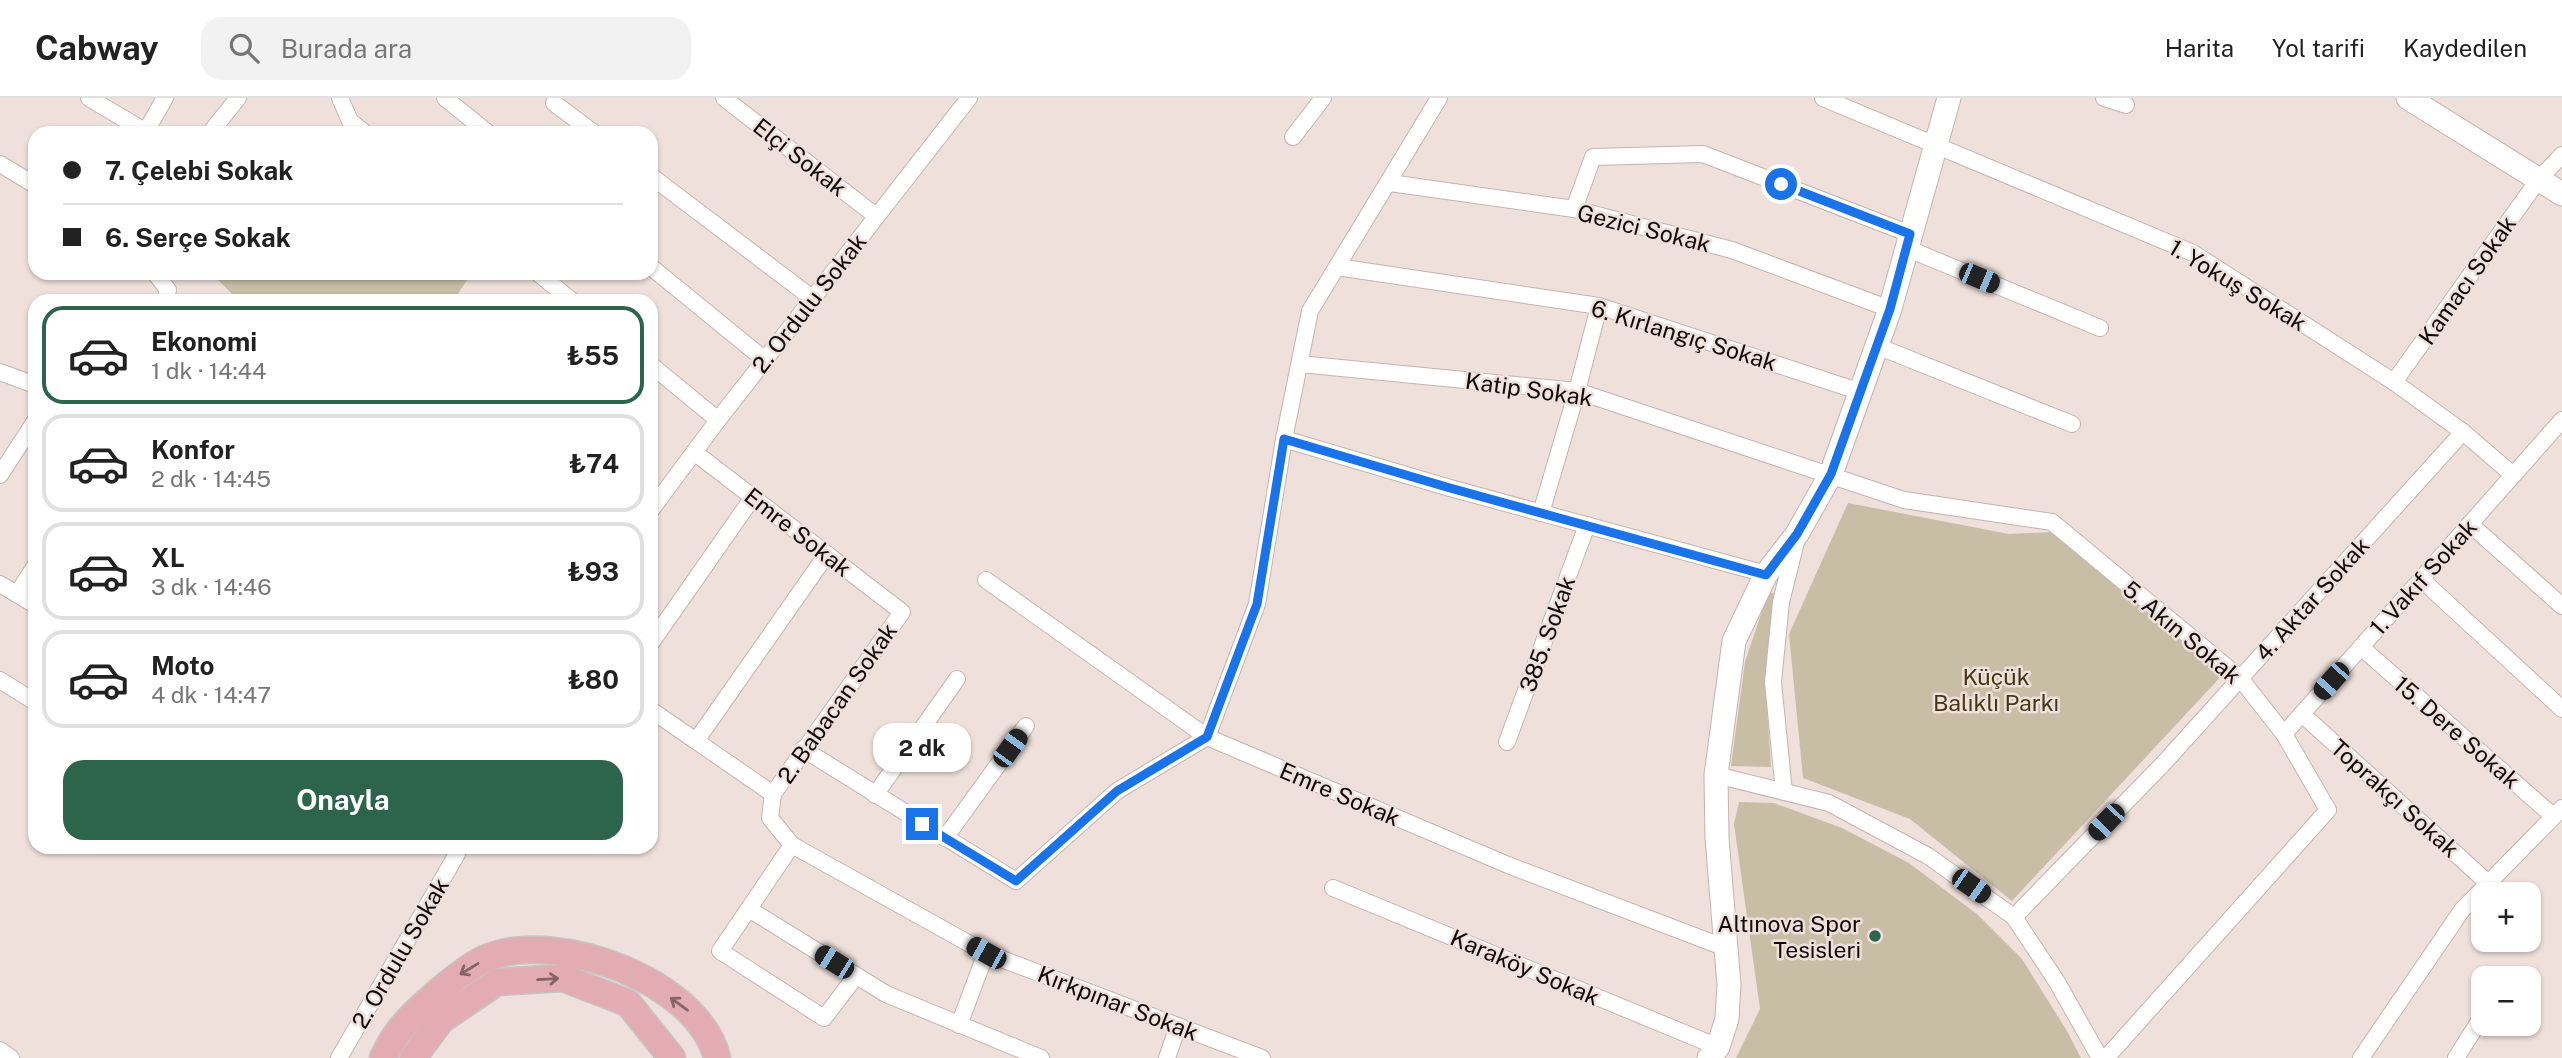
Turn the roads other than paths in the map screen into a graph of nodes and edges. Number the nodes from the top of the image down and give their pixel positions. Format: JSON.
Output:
{"nodes":[{"id":1,"x":89,"y":98,"type":"edge"},
{"id":2,"x":164,"y":98,"type":"edge"},
{"id":3,"x":238,"y":98,"type":"edge"},
{"id":4,"x":340,"y":98,"type":"edge"},
{"id":5,"x":445,"y":98,"type":"edge"},
{"id":6,"x":724,"y":98,"type":"edge"},
{"id":7,"x":969,"y":98,"type":"edge"},
{"id":8,"x":1322,"y":98,"type":"edge"},
{"id":9,"x":1439,"y":98,"type":"edge"},
{"id":10,"x":1823,"y":98,"type":"edge"},
{"id":11,"x":1949,"y":98,"type":"edge"},
{"id":12,"x":2105,"y":98,"type":"edge"},
{"id":13,"x":2410,"y":98,"type":"edge"},
{"id":14,"x":554,"y":103,"type":"dead end"},
{"id":15,"x":2126,"y":105,"type":"dead end"},
{"id":16,"x":137,"y":126,"type":"edge"},
{"id":17,"x":150,"y":126,"type":"edge"},
{"id":18,"x":216,"y":126,"type":"edge"},
{"id":19,"x":356,"y":126,"type":"edge"},
{"id":20,"x":479,"y":126,"type":"edge"},
{"id":21,"x":585,"y":126,"type":"edge"},
{"id":22,"x":1293,"y":137,"type":"dead end"},
{"id":23,"x":1935,"y":145,"type":"junction"},
{"id":24,"x":2562,"y":155,"type":"edge"},
{"id":25,"x":0,"y":164,"type":"edge"},
{"id":26,"x":2539,"y":179,"type":"junction"},
{"id":27,"x":28,"y":181,"type":"edge"},
{"id":28,"x":658,"y":181,"type":"edge"},
{"id":29,"x":1390,"y":183,"type":"junction"},
{"id":30,"x":2562,"y":194,"type":"edge"},
{"id":31,"x":1574,"y":209,"type":"junction"},
{"id":32,"x":876,"y":216,"type":"junction"},
{"id":33,"x":1908,"y":241,"type":"junction"},
{"id":34,"x":1337,"y":267,"type":"junction"},
{"id":35,"x":658,"y":273,"type":"edge"},
{"id":36,"x":546,"y":280,"type":"edge"},
{"id":37,"x":564,"y":294,"type":"edge"},
{"id":38,"x":812,"y":298,"type":"junction"},
{"id":39,"x":1599,"y":306,"type":"junction"},
{"id":40,"x":1890,"y":309,"type":"junction"},
{"id":41,"x":2100,"y":328,"type":"dead end"},
{"id":42,"x":1877,"y":346,"type":"junction"},
{"id":43,"x":765,"y":360,"type":"junction"},
{"id":44,"x":1300,"y":364,"type":"junction"},
{"id":45,"x":658,"y":371,"type":"edge"},
{"id":46,"x":0,"y":372,"type":"edge"},
{"id":47,"x":28,"y":382,"type":"edge"},
{"id":48,"x":2394,"y":382,"type":"junction"},
{"id":49,"x":1577,"y":391,"type":"junction"},
{"id":50,"x":1861,"y":392,"type":"junction"},
{"id":51,"x":718,"y":420,"type":"junction"},
{"id":52,"x":2562,"y":420,"type":"edge"},
{"id":53,"x":2072,"y":424,"type":"dead end"},
{"id":54,"x":28,"y":432,"type":"edge"},
{"id":55,"x":2463,"y":432,"type":"junction"},
{"id":56,"x":1284,"y":439,"type":"junction"},
{"id":57,"x":694,"y":452,"type":"junction"},
{"id":58,"x":1831,"y":474,"type":"junction"},
{"id":59,"x":0,"y":475,"type":"edge"},
{"id":60,"x":2513,"y":475,"type":"junction"},
{"id":61,"x":753,"y":497,"type":"junction"},
{"id":62,"x":658,"y":501,"type":"edge"},
{"id":63,"x":1541,"y":513,"type":"junction"},
{"id":64,"x":2470,"y":524,"type":"junction"},
{"id":65,"x":1587,"y":525,"type":"junction"},
{"id":66,"x":1797,"y":534,"type":"junction"},
{"id":67,"x":827,"y":554,"type":"junction"},
{"id":68,"x":1766,"y":575,"type":"junction"},
{"id":69,"x":28,"y":577,"type":"edge"},
{"id":70,"x":2421,"y":579,"type":"junction"},
{"id":71,"x":986,"y":580,"type":"dead end"},
{"id":72,"x":0,"y":584,"type":"edge"},
{"id":73,"x":17,"y":594,"type":"junction"},
{"id":74,"x":28,"y":601,"type":"edge"},
{"id":75,"x":2562,"y":606,"type":"edge"},
{"id":76,"x":902,"y":612,"type":"joint"},
{"id":77,"x":658,"y":633,"type":"edge"},
{"id":78,"x":2361,"y":647,"type":"junction"},
{"id":79,"x":2240,"y":678,"type":"junction"},
{"id":80,"x":957,"y":679,"type":"dead end"},
{"id":81,"x":0,"y":680,"type":"edge"},
{"id":82,"x":28,"y":698,"type":"edge"},
{"id":83,"x":2562,"y":709,"type":"edge"},
{"id":84,"x":2302,"y":714,"type":"junction"},
{"id":85,"x":658,"y":715,"type":"edge"},
{"id":86,"x":1026,"y":726,"type":"dead end"},
{"id":87,"x":2284,"y":734,"type":"junction"},
{"id":88,"x":1207,"y":737,"type":"junction"},
{"id":89,"x":696,"y":741,"type":"junction"},
{"id":90,"x":1507,"y":742,"type":"dead end"},
{"id":91,"x":803,"y":749,"type":"junction"},
{"id":92,"x":1716,"y":775,"type":"junction"},
{"id":93,"x":1784,"y":792,"type":"junction"},
{"id":94,"x":773,"y":794,"type":"junction"},
{"id":95,"x":875,"y":795,"type":"junction"},
{"id":96,"x":2557,"y":812,"type":"edge"},
{"id":97,"x":945,"y":838,"type":"junction"},
{"id":98,"x":792,"y":845,"type":"junction"},
{"id":99,"x":457,"y":854,"type":"edge"},
{"id":100,"x":2487,"y":882,"type":"edge"},
{"id":101,"x":2489,"y":882,"type":"edge"},
{"id":102,"x":1333,"y":888,"type":"dead end"},
{"id":103,"x":2471,"y":901,"type":"edge"},
{"id":104,"x":749,"y":909,"type":"junction"},
{"id":105,"x":2014,"y":917,"type":"junction"},
{"id":106,"x":1726,"y":948,"type":"junction"},
{"id":107,"x":986,"y":953,"type":"junction"},
{"id":108,"x":856,"y":976,"type":"junction"},
{"id":109,"x":959,"y":1025,"type":"junction"},
{"id":110,"x":1178,"y":1026,"type":"junction"},
{"id":111,"x":2471,"y":1034,"type":"edge"},
{"id":112,"x":0,"y":1050,"type":"edge"},
{"id":113,"x":1714,"y":1053,"type":"edge"},
{"id":114,"x":11,"y":1058,"type":"edge"},
{"id":115,"x":339,"y":1058,"type":"edge"},
{"id":116,"x":383,"y":1058,"type":"edge"},
{"id":117,"x":414,"y":1058,"type":"edge"},
{"id":118,"x":672,"y":1058,"type":"edge"},
{"id":119,"x":717,"y":1058,"type":"edge"},
{"id":120,"x":1041,"y":1058,"type":"edge"},
{"id":121,"x":1167,"y":1058,"type":"edge"},
{"id":122,"x":1262,"y":1058,"type":"edge"},
{"id":123,"x":2100,"y":1058,"type":"edge"},
{"id":124,"x":2106,"y":1058,"type":"edge"},
{"id":125,"x":2361,"y":1058,"type":"edge"},
{"id":126,"x":2456,"y":1058,"type":"edge"}],
"edges":[{"from":1,"to":16,"type":"street"},
{"from":2,"to":17,"type":"street"},
{"from":3,"to":18,"type":"street"},
{"from":4,"to":19,"type":"street"},
{"from":5,"to":20,"type":"street"},
{"from":6,"to":32,"type":"street","name":"Elçi Sokak"},
{"from":7,"to":32,"type":"street","name":"2. Ordulu Sokak"},
{"from":8,"to":22,"type":"street"},
{"from":9,"to":29,"type":"street"},
{"from":10,"to":23,"type":"street","name":"1. Yokuş Sokak"},
{"from":11,"to":23,"type":"street"},
{"from":12,"to":15,"type":"street"},
{"from":13,"to":26,"type":"street"},
{"from":14,"to":21,"type":"street"},
{"from":23,"to":33,"type":"street"},
{"from":23,"to":48,"type":"street","name":"1. Yokuş Sokak"},
{"from":24,"to":26,"type":"street","name":"Kamacı Sokak"},
{"from":25,"to":27,"type":"street"},
{"from":26,"to":30,"type":"street"},
{"from":26,"to":48,"type":"street","name":"Kamacı Sokak"},
{"from":28,"to":38,"type":"street"},
{"from":29,"to":31,"type":"street","name":"Gezici Sokak"},
{"from":29,"to":34,"type":"street"},
{"from":31,"to":33,"type":"street"},
{"from":31,"to":40,"type":"street","name":"Gezici Sokak"},
{"from":32,"to":38,"type":"street","name":"2. Ordulu Sokak"},
{"from":33,"to":40,"type":"street"},
{"from":33,"to":41,"type":"street"},
{"from":34,"to":39,"type":"street","name":"6. Kırlangıç Sokak"},
{"from":34,"to":44,"type":"street"},
{"from":35,"to":43,"type":"street"},
{"from":36,"to":37,"type":"street"},
{"from":38,"to":43,"type":"street","name":"2. Ordulu Sokak"},
{"from":39,"to":49,"type":"street"},
{"from":39,"to":50,"type":"street","name":"6. Kırlangıç Sokak"},
{"from":40,"to":42,"type":"street"},
{"from":42,"to":50,"type":"street"},
{"from":42,"to":53,"type":"street"},
{"from":43,"to":51,"type":"street","name":"2. Ordulu Sokak"},
{"from":44,"to":49,"type":"street","name":"Katip Sokak"},
{"from":44,"to":56,"type":"street"},
{"from":45,"to":51,"type":"street"},
{"from":46,"to":47,"type":"street"},
{"from":48,"to":55,"type":"street","name":"1. Yokuş Sokak"},
{"from":49,"to":58,"type":"street","name":"Katip Sokak"},
{"from":49,"to":63,"type":"street"},
{"from":50,"to":58,"type":"street"},
{"from":51,"to":57,"type":"street","name":"2. Ordulu Sokak"},
{"from":52,"to":60,"type":"street","name":"1. Vakıf Sokak"},
{"from":54,"to":59,"type":"street"},
{"from":55,"to":60,"type":"street","name":"1. Yokuş Sokak"},
{"from":55,"to":79,"type":"street","name":"4. Aktar Sokak"},
{"from":56,"to":63,"type":"street"},
{"from":56,"to":88,"type":"street"},
{"from":57,"to":61,"type":"street","name":"Emre Sokak"},
{"from":57,"to":62,"type":"street","name":"2. Ordulu Sokak"},
{"from":58,"to":66,"type":"street"},
{"from":58,"to":79,"type":"street","name":"5. Akın Sokak"},
{"from":60,"to":64,"type":"street","name":"1. Vakıf Sokak"},
{"from":61,"to":67,"type":"street","name":"Emre Sokak"},
{"from":61,"to":77,"type":"street"},
{"from":63,"to":65,"type":"street"},
{"from":64,"to":70,"type":"street","name":"1. Vakıf Sokak"},
{"from":64,"to":75,"type":"street"},
{"from":65,"to":68,"type":"street"},
{"from":65,"to":90,"type":"street","name":"385. Sokak"},
{"from":66,"to":68,"type":"street"},
{"from":66,"to":93,"type":"street"},
{"from":67,"to":76,"type":"street","name":"Emre Sokak"},
{"from":67,"to":89,"type":"street"},
{"from":68,"to":92,"type":"street"},
{"from":69,"to":73,"type":"street"},
{"from":70,"to":78,"type":"street","name":"1. Vakıf Sokak"},
{"from":70,"to":83,"type":"street"},
{"from":71,"to":88,"type":"street","name":"Emre Sokak"},
{"from":72,"to":73,"type":"street"},
{"from":73,"to":74,"type":"street"},
{"from":76,"to":91,"type":"street","name":"2. Babacan Sokak"},
{"from":78,"to":84,"type":"street","name":"1. Vakıf Sokak"},
{"from":78,"to":96,"type":"street","name":"15. Dere Sokak"},
{"from":79,"to":87,"type":"street","name":"5. Akın Sokak"},
{"from":79,"to":105,"type":"street","name":"4. Aktar Sokak"},
{"from":80,"to":95,"type":"street"},
{"from":81,"to":82,"type":"street"},
{"from":84,"to":87,"type":"street","name":"1. Vakıf Sokak"},
{"from":84,"to":100,"type":"street","name":"Toprakçı Sokak"},
{"from":85,"to":89,"type":"street"},
{"from":86,"to":97,"type":"street"},
{"from":87,"to":124,"type":"street","name":"5. Akın Sokak"},
{"from":88,"to":97,"type":"street"},
{"from":88,"to":106,"type":"street","name":"Emre Sokak"},
{"from":89,"to":94,"type":"street"},
{"from":91,"to":94,"type":"street","name":"2. Babacan Sokak"},
{"from":91,"to":95,"type":"street"},
{"from":92,"to":93,"type":"street"},
{"from":92,"to":106,"type":"street"},
{"from":93,"to":105,"type":"street"},
{"from":94,"to":98,"type":"street","name":"Kırkpınar Sokak"},
{"from":95,"to":97,"type":"street"},
{"from":96,"to":101,"type":"street"},
{"from":98,"to":104,"type":"street"},
{"from":98,"to":107,"type":"street","name":"Kırkpınar Sokak"},
{"from":99,"to":115,"type":"street","name":"2. Ordulu Sokak"},
{"from":102,"to":113,"type":"street","name":"Karaköy Sokak"},
{"from":103,"to":125,"type":"street"},
{"from":104,"to":108,"type":"street"},
{"from":104,"to":108,"type":"street"},
{"from":105,"to":123,"type":"street"},
{"from":106,"to":113,"type":"street"},
{"from":107,"to":109,"type":"street"},
{"from":107,"to":110,"type":"street","name":"Kırkpınar Sokak"},
{"from":108,"to":109,"type":"street"},
{"from":109,"to":120,"type":"street"},
{"from":110,"to":121,"type":"street"},
{"from":110,"to":122,"type":"street","name":"Kırkpınar Sokak"},
{"from":111,"to":126,"type":"street"},
{"from":112,"to":114,"type":"street"},
{"from":119,"to":116,"type":"main road","one_way":true},
{"from":117,"to":118,"type":"main road","one_way":true}]}
